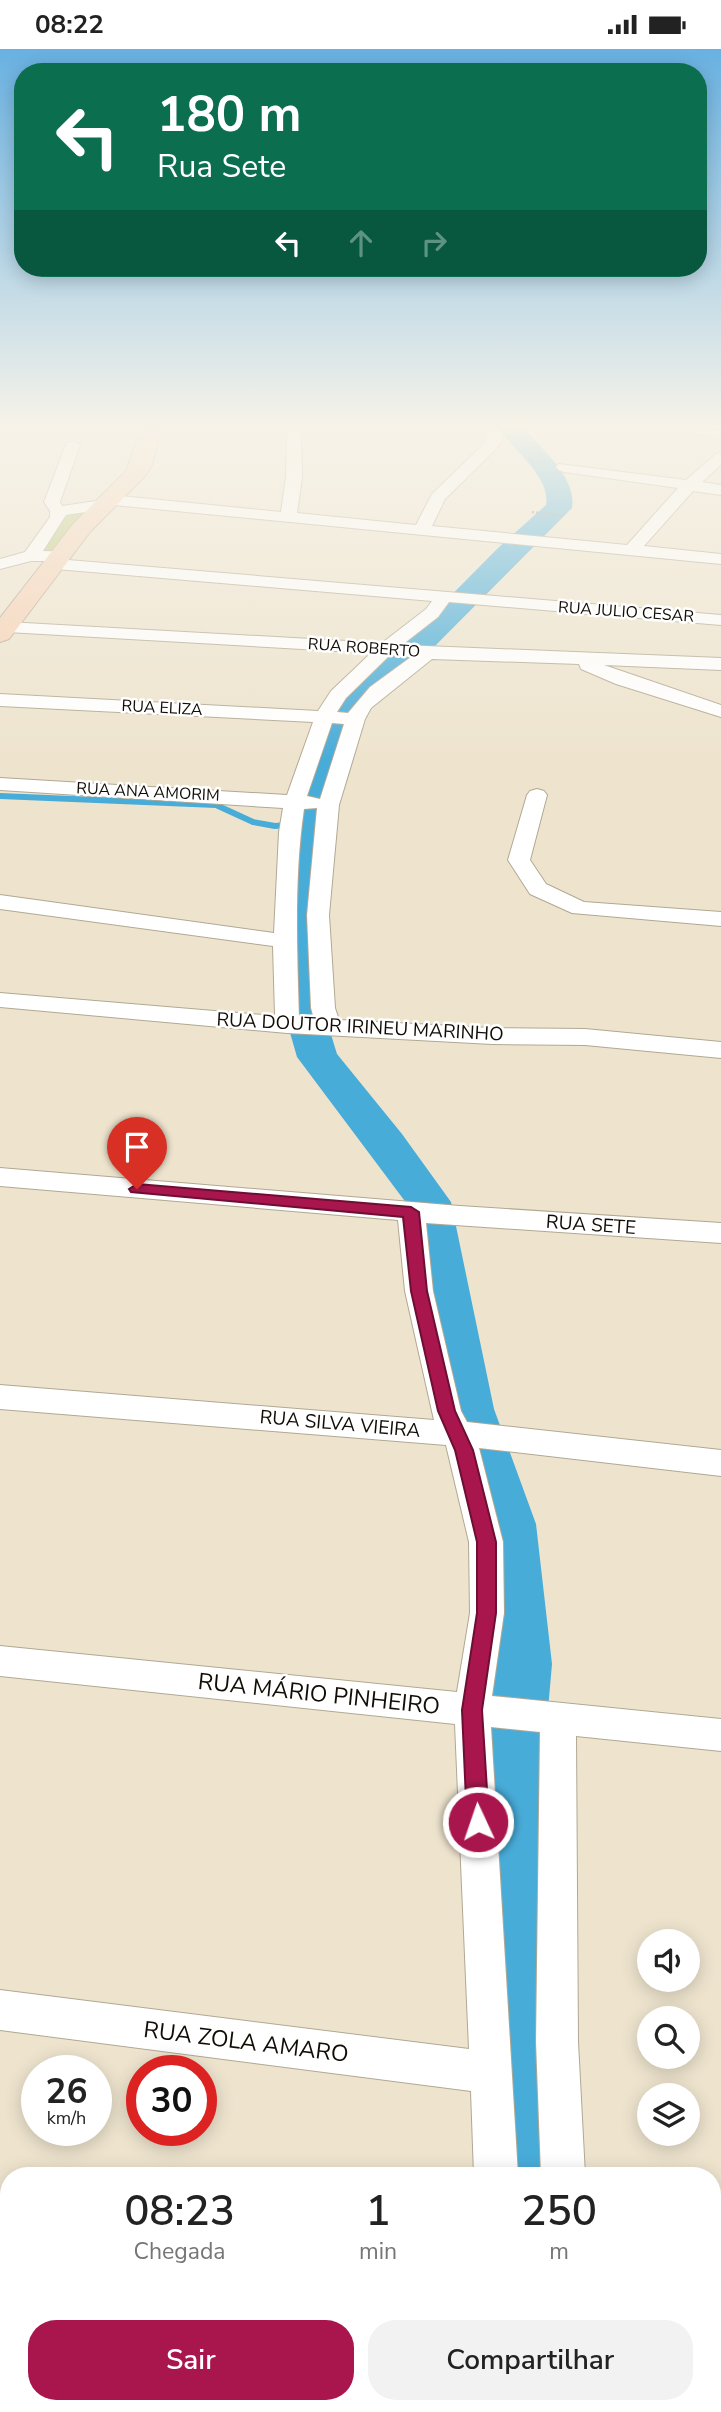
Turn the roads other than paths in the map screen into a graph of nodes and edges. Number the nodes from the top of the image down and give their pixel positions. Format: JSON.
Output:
{"nodes":[{"id":1,"x":43,"y":539,"type":"edge"},
{"id":2,"x":74,"y":539,"type":"edge"},
{"id":3,"x":511,"y":539,"type":"edge"},
{"id":4,"x":642,"y":539,"type":"edge"},
{"id":5,"x":631,"y":551,"type":"junction"},
{"id":6,"x":31,"y":556,"type":"junction"},
{"id":7,"x":721,"y":559,"type":"edge"},
{"id":8,"x":60,"y":560,"type":"junction"},
{"id":9,"x":0,"y":564,"type":"edge"},
{"id":10,"x":446,"y":598,"type":"junction"},
{"id":11,"x":721,"y":620,"type":"edge"},
{"id":12,"x":3,"y":630,"type":"edge"},
{"id":13,"x":389,"y":649,"type":"junction"},
{"id":14,"x":423,"y":652,"type":"junction"},
{"id":15,"x":575,"y":660,"type":"junction"},
{"id":16,"x":635,"y":661,"type":"junction"},
{"id":17,"x":721,"y":664,"type":"edge"},
{"id":18,"x":623,"y":680,"type":"junction"},
{"id":19,"x":0,"y":700,"type":"edge"},
{"id":20,"x":721,"y":711,"type":"edge"},
{"id":21,"x":326,"y":716,"type":"junction"},
{"id":22,"x":353,"y":719,"type":"junction"},
{"id":23,"x":0,"y":784,"type":"edge"},
{"id":24,"x":537,"y":795,"type":"dead end"},
{"id":25,"x":327,"y":804,"type":"junction"},
{"id":26,"x":293,"y":813,"type":"junction"},
{"id":27,"x":0,"y":902,"type":"edge"},
{"id":28,"x":721,"y":919,"type":"edge"},
{"id":29,"x":285,"y":941,"type":"junction"},
{"id":30,"x":0,"y":1000,"type":"edge"},
{"id":31,"x":288,"y":1025,"type":"junction"},
{"id":32,"x":327,"y":1027,"type":"junction"},
{"id":33,"x":721,"y":1051,"type":"edge"},
{"id":34,"x":0,"y":1177,"type":"edge"},
{"id":35,"x":414,"y":1212,"type":"junction"},
{"id":36,"x":721,"y":1233,"type":"edge"},
{"id":37,"x":0,"y":1397,"type":"edge"},
{"id":38,"x":459,"y":1434,"type":"junction"},
{"id":39,"x":721,"y":1463,"type":"edge"},
{"id":40,"x":0,"y":1661,"type":"edge"},
{"id":41,"x":481,"y":1711,"type":"junction"},
{"id":42,"x":550,"y":1718,"type":"junction"},
{"id":43,"x":721,"y":1735,"type":"edge"},
{"id":44,"x":0,"y":2011,"type":"edge"},
{"id":45,"x":492,"y":2073,"type":"junction"},
{"id":46,"x":496,"y":2167,"type":"edge"},
{"id":47,"x":563,"y":2167,"type":"edge"}],
"edges":[{"from":1,"to":6,"type":"street"},
{"from":2,"to":8,"type":"street"},
{"from":3,"to":5,"type":"street"},
{"from":4,"to":5,"type":"street"},
{"from":5,"to":7,"type":"street"},
{"from":6,"to":8,"type":"street","name":"RUA JULIO CESAR"},
{"from":6,"to":9,"type":"street","name":"RUA JULIO CESAR"},
{"from":8,"to":10,"type":"street","name":"RUA JULIO CESAR"},
{"from":8,"to":12,"type":"street"},
{"from":10,"to":11,"type":"street","name":"RUA JULIO CESAR"},
{"from":10,"to":13,"type":"street"},
{"from":12,"to":13,"type":"street","name":"RUA ROBERTO"},
{"from":13,"to":14,"type":"street","name":"RUA ROBERTO"},
{"from":13,"to":21,"type":"street"},
{"from":14,"to":15,"type":"street","name":"RUA ROBERTO"},
{"from":14,"to":22,"type":"street"},
{"from":15,"to":16,"type":"street","name":"RUA ROBERTO"},
{"from":15,"to":18,"type":"street"},
{"from":16,"to":17,"type":"street","name":"RUA ROBERTO"},
{"from":16,"to":18,"type":"street"},
{"from":18,"to":20,"type":"street"},
{"from":19,"to":21,"type":"street","name":"RUA ELIZA"},
{"from":21,"to":22,"type":"street","name":"RUA ELIZA"},
{"from":21,"to":26,"type":"street"},
{"from":22,"to":25,"type":"street"},
{"from":23,"to":26,"type":"street","name":"RUA ANA AMORIM"},
{"from":24,"to":28,"type":"street"},
{"from":25,"to":26,"type":"street","name":"RUA ANA AMORIM"},
{"from":25,"to":32,"type":"street"},
{"from":26,"to":29,"type":"street"},
{"from":27,"to":29,"type":"street"},
{"from":29,"to":31,"type":"street"},
{"from":30,"to":31,"type":"street","name":"RUA DOUTOR IRINEU MARINHO"},
{"from":31,"to":32,"type":"street","name":"RUA DOUTOR IRINEU MARINHO"},
{"from":32,"to":33,"type":"street","name":"RUA DOUTOR IRINEU MARINHO"},
{"from":34,"to":35,"type":"street"},
{"from":35,"to":36,"type":"street","name":"RUA SETE"},
{"from":35,"to":38,"type":"street"},
{"from":37,"to":38,"type":"street","name":"RUA SILVA VIEIRA"},
{"from":38,"to":39,"type":"street","name":"RUA SILVA VIEIRA"},
{"from":38,"to":41,"type":"street"},
{"from":40,"to":41,"type":"street","name":"RUA MÁRIO PINHEIRO"},
{"from":41,"to":42,"type":"street","name":"RUA MÁRIO PINHEIRO"},
{"from":41,"to":45,"type":"street"},
{"from":42,"to":43,"type":"street","name":"RUA MÁRIO PINHEIRO"},
{"from":42,"to":47,"type":"street"},
{"from":44,"to":45,"type":"street","name":"RUA ZOLA AMARO"},
{"from":45,"to":46,"type":"street"}]}
